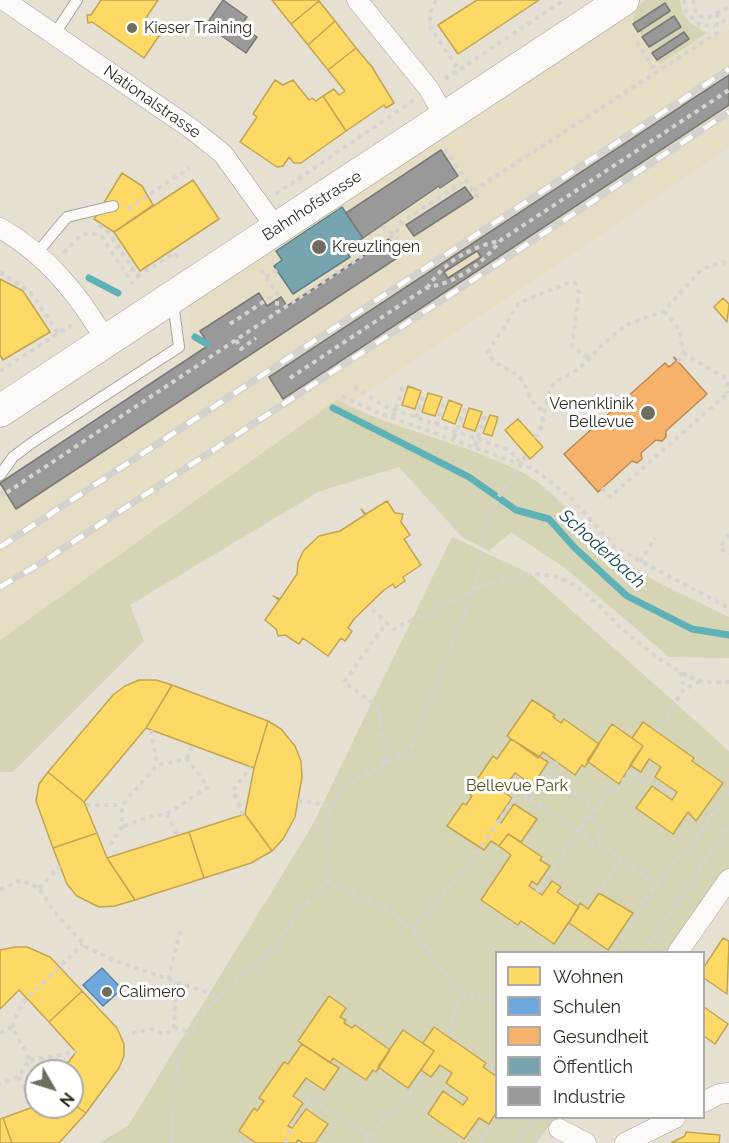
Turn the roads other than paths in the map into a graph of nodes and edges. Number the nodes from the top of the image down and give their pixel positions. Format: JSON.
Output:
{"nodes":[{"id":1,"x":3,"y":0,"type":"edge"},
{"id":2,"x":77,"y":0,"type":"edge"},
{"id":3,"x":357,"y":0,"type":"edge"},
{"id":4,"x":623,"y":0,"type":"edge"},
{"id":5,"x":0,"y":4,"type":"edge"},
{"id":6,"x":54,"y":35,"type":"junction"},
{"id":7,"x":442,"y":129,"type":"junction"},
{"id":8,"x":118,"y":209,"type":"road end"},
{"id":9,"x":268,"y":217,"type":"junction"},
{"id":10,"x":0,"y":228,"type":"edge"},
{"id":11,"x":37,"y":253,"type":"junction"},
{"id":12,"x":172,"y":297,"type":"junction"},
{"id":13,"x":101,"y":332,"type":"junction"},
{"id":14,"x":0,"y":411,"type":"edge"},
{"id":15,"x":0,"y":475,"type":"edge"},
{"id":16,"x":729,"y":879,"type":"edge"},
{"id":17,"x":679,"y":951,"type":"edge"},
{"id":18,"x":729,"y":1093,"type":"edge"},
{"id":19,"x":705,"y":1101,"type":"edge"},
{"id":20,"x":673,"y":1119,"type":"edge"},
{"id":21,"x":558,"y":1130,"type":"edge"},
{"id":22,"x":586,"y":1143,"type":"edge"},
{"id":23,"x":625,"y":1143,"type":"edge"}],
"edges":[{"from":1,"to":5,"type":"lane"},
{"from":1,"to":6,"type":"street","name":"Nationalstrasse"},
{"from":2,"to":6,"type":"lane"},
{"from":3,"to":7,"type":"street"},
{"from":4,"to":7,"type":"main road","name":"Bahnhofstrasse"},
{"from":6,"to":9,"type":"street","name":"Nationalstrasse"},
{"from":7,"to":9,"type":"main road","name":"Bahnhofstrasse"},
{"from":8,"to":11,"type":"lane"},
{"from":9,"to":12,"type":"main road","name":"Bahnhofstrasse"},
{"from":10,"to":11,"type":"street"},
{"from":11,"to":13,"type":"street"},
{"from":12,"to":13,"type":"main road","name":"Bahnhofstrasse"},
{"from":12,"to":15,"type":"lane"},
{"from":13,"to":14,"type":"main road","name":"Bahnhofstrasse"},
{"from":16,"to":17,"type":"street"},
{"from":18,"to":19,"type":"street"},
{"from":20,"to":23,"type":"street"},
{"from":21,"to":22,"type":"street"}]}
